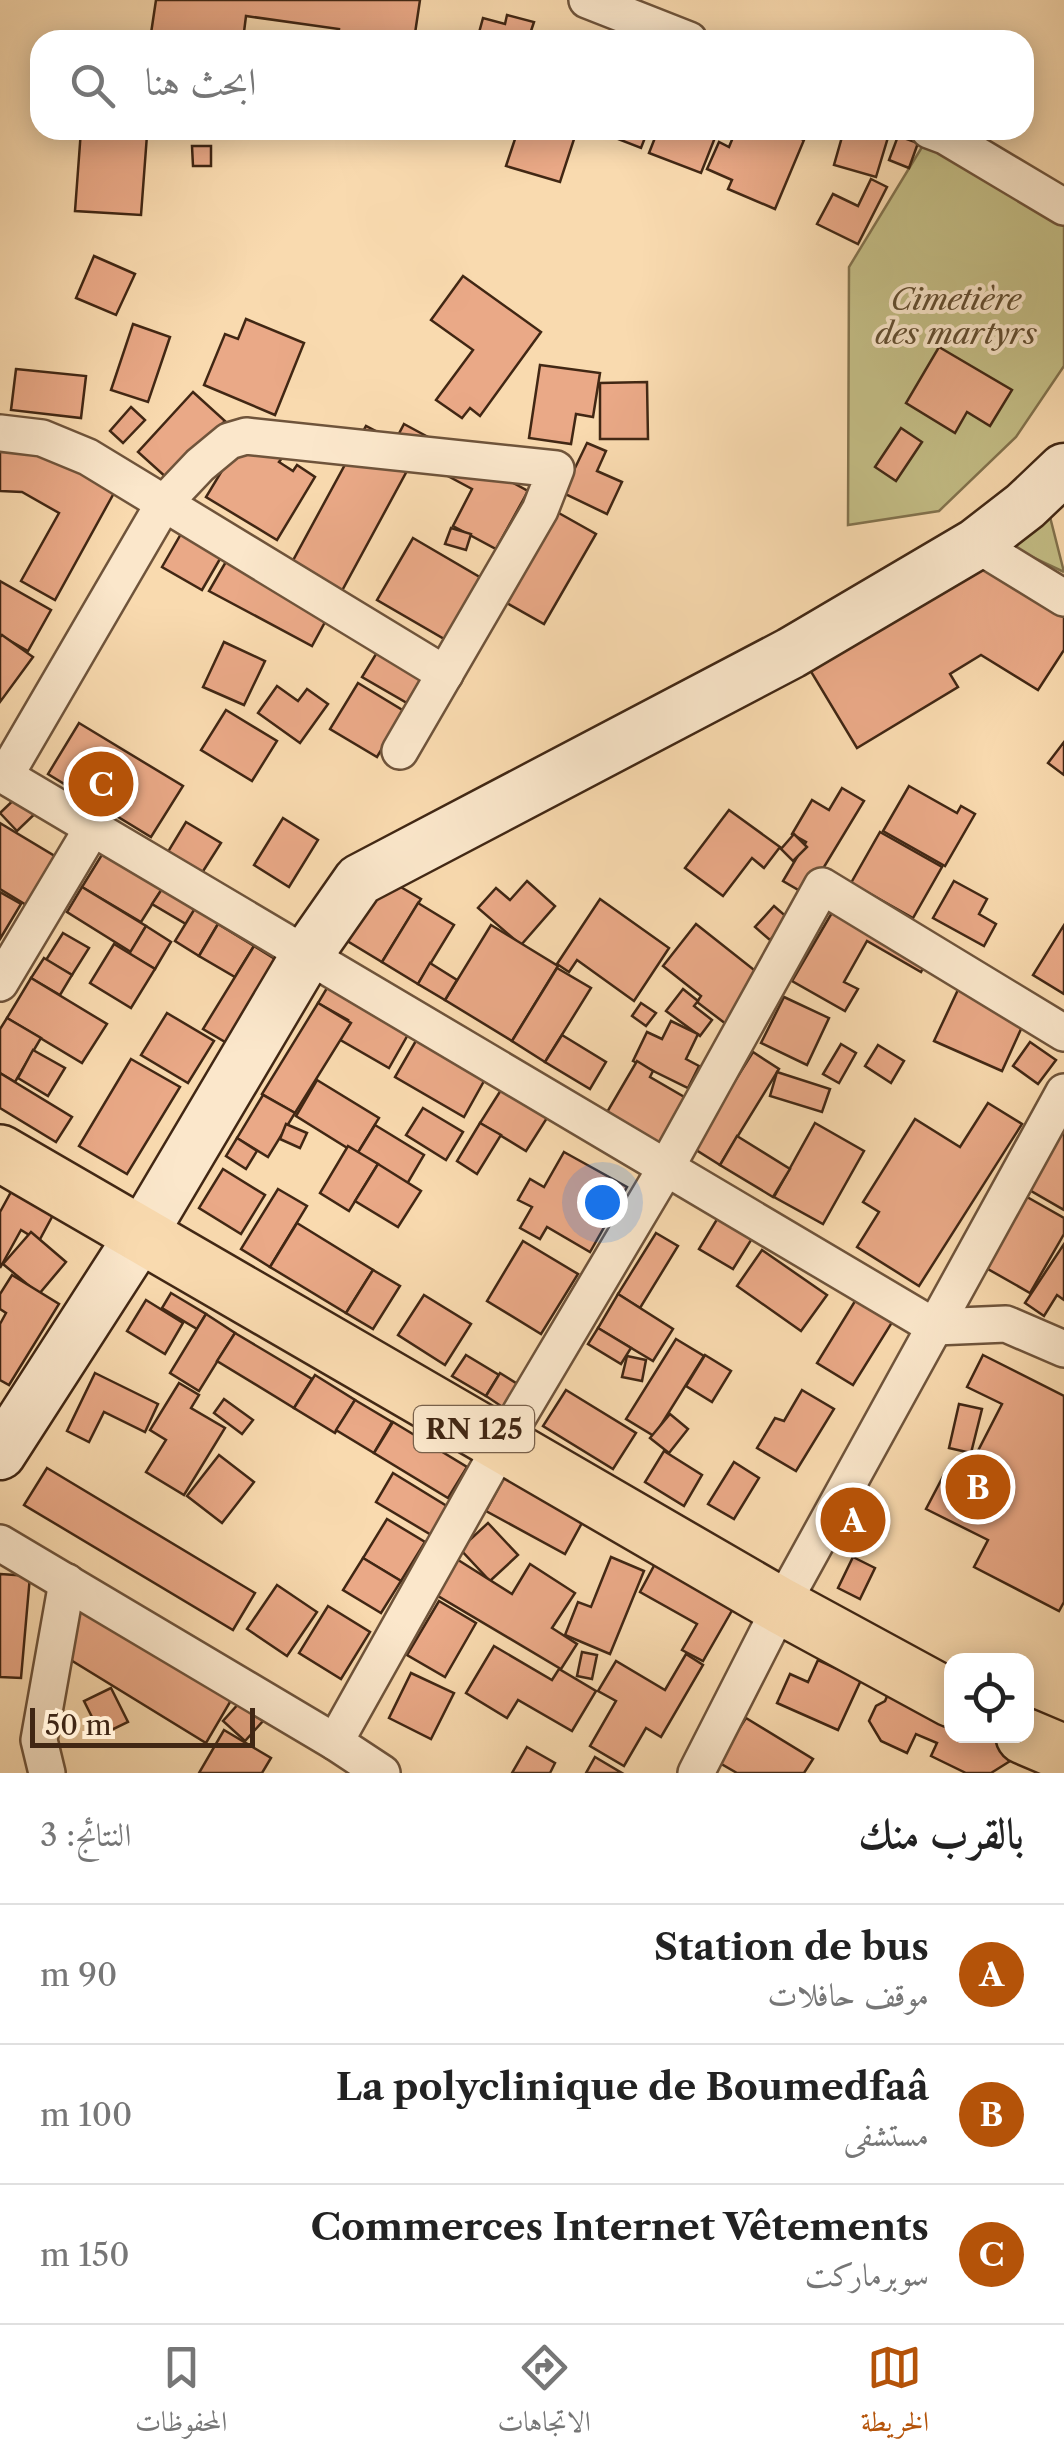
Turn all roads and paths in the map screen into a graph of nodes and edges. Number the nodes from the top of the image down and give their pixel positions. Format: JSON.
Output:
{"nodes":[{"id":1,"x":587,"y":0,"type":"edge"},
{"id":2,"x":664,"y":30,"type":"edge"},
{"id":3,"x":952,"y":140,"type":"edge"},
{"id":4,"x":1064,"y":206,"type":"edge"},
{"id":5,"x":0,"y":434,"type":"edge"},
{"id":6,"x":1064,"y":469,"type":"edge"},
{"id":7,"x":164,"y":504,"type":"junction"},
{"id":8,"x":976,"y":544,"type":"junction"},
{"id":9,"x":1064,"y":598,"type":"edge"},
{"id":10,"x":445,"y":674,"type":"junction"},
{"id":11,"x":400,"y":751,"type":"dead end"},
{"id":12,"x":2,"y":774,"type":"edge"},
{"id":13,"x":93,"y":828,"type":"junction"},
{"id":14,"x":308,"y":953,"type":"junction"},
{"id":15,"x":0,"y":984,"type":"edge"},
{"id":16,"x":1064,"y":1033,"type":"edge"},
{"id":17,"x":1064,"y":1092,"type":"edge"},
{"id":18,"x":0,"y":1153,"type":"edge"},
{"id":19,"x":667,"y":1166,"type":"junction"},
{"id":20,"x":141,"y":1235,"type":"junction"},
{"id":21,"x":935,"y":1327,"type":"junction"},
{"id":22,"x":1064,"y":1349,"type":"edge"},
{"id":23,"x":502,"y":1444,"type":"junction"},
{"id":24,"x":0,"y":1454,"type":"edge"},
{"id":25,"x":0,"y":1543,"type":"edge"},
{"id":26,"x":67,"y":1582,"type":"junction"},
{"id":27,"x":781,"y":1606,"type":"junction"},
{"id":28,"x":944,"y":1695,"type":"edge"},
{"id":29,"x":1034,"y":1740,"type":"edge"},
{"id":30,"x":335,"y":1742,"type":"junction"},
{"id":31,"x":1064,"y":1753,"type":"edge"},
{"id":32,"x":43,"y":1756,"type":"edge"},
{"id":33,"x":68,"y":1773,"type":"edge"},
{"id":34,"x":382,"y":1773,"type":"edge"},
{"id":35,"x":696,"y":1773,"type":"edge"}],
"edges":[{"from":1,"to":2,"type":"street"},
{"from":3,"to":4,"type":"street"},
{"from":5,"to":7,"type":"street"},
{"from":6,"to":8,"type":"street"},
{"from":7,"to":10,"type":"street"},
{"from":7,"to":10,"type":"street"},
{"from":7,"to":12,"type":"street"},
{"from":8,"to":9,"type":"street"},
{"from":8,"to":14,"type":"street"},
{"from":10,"to":11,"type":"street"},
{"from":12,"to":13,"type":"street"},
{"from":13,"to":14,"type":"street"},
{"from":13,"to":15,"type":"street"},
{"from":14,"to":19,"type":"street"},
{"from":14,"to":20,"type":"street"},
{"from":16,"to":19,"type":"street"},
{"from":17,"to":21,"type":"street"},
{"from":18,"to":20,"type":"main road","number":"RN 125"},
{"from":19,"to":21,"type":"street"},
{"from":19,"to":23,"type":"street"},
{"from":20,"to":23,"type":"main road","number":"RN 125"},
{"from":20,"to":24,"type":"street"},
{"from":21,"to":22,"type":"street"},
{"from":21,"to":27,"type":"street"},
{"from":23,"to":27,"type":"main road","number":"RN 125"},
{"from":23,"to":30,"type":"street"},
{"from":25,"to":26,"type":"street"},
{"from":26,"to":30,"type":"street"},
{"from":26,"to":32,"type":"street"},
{"from":27,"to":28,"type":"main road","number":"RN 125"},
{"from":27,"to":35,"type":"street"},
{"from":29,"to":31,"type":"main road"},
{"from":30,"to":34,"type":"street"},
{"from":32,"to":33,"type":"street"}]}
